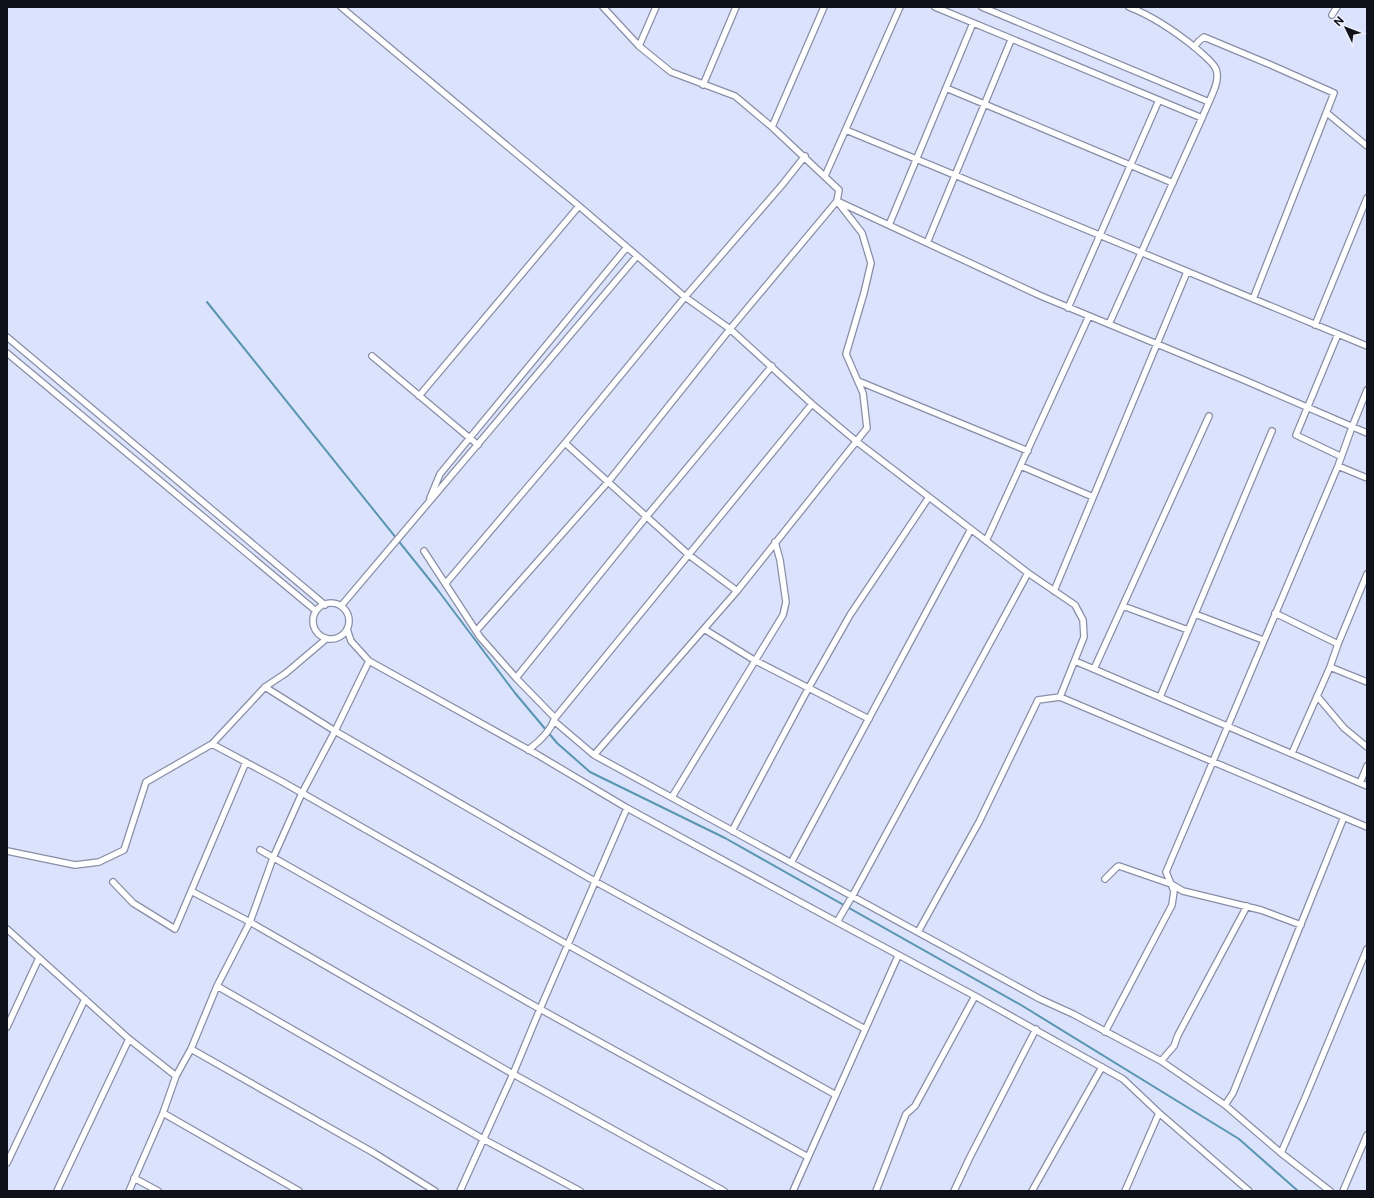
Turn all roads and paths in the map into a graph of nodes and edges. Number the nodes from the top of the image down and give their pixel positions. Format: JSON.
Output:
{"nodes":[{"id":1,"x":341,"y":7,"type":"edge"},
{"id":2,"x":603,"y":7,"type":"edge"},
{"id":3,"x":656,"y":7,"type":"edge"},
{"id":4,"x":736,"y":7,"type":"edge"},
{"id":5,"x":824,"y":7,"type":"edge"},
{"id":6,"x":900,"y":7,"type":"edge"},
{"id":7,"x":935,"y":7,"type":"edge"},
{"id":8,"x":982,"y":7,"type":"edge"},
{"id":9,"x":1129,"y":7,"type":"edge"},
{"id":10,"x":1337,"y":7,"type":"edge"},
{"id":11,"x":609,"y":9,"type":"edge"},
{"id":12,"x":1332,"y":15,"type":"dead end"},
{"id":13,"x":973,"y":23,"type":"junction"},
{"id":14,"x":1012,"y":40,"type":"junction"},
{"id":15,"x":639,"y":46,"type":"junction"},
{"id":16,"x":1194,"y":47,"type":"junction"},
{"id":17,"x":703,"y":85,"type":"junction"},
{"id":18,"x":946,"y":88,"type":"junction"},
{"id":19,"x":1159,"y":100,"type":"junction"},
{"id":20,"x":1209,"y":102,"type":"junction"},
{"id":21,"x":985,"y":105,"type":"junction"},
{"id":22,"x":1327,"y":113,"type":"junction"},
{"id":23,"x":1202,"y":118,"type":"junction"},
{"id":24,"x":772,"y":127,"type":"junction"},
{"id":25,"x":846,"y":130,"type":"junction"},
{"id":26,"x":1367,"y":146,"type":"edge"},
{"id":27,"x":805,"y":156,"type":"junction"},
{"id":28,"x":916,"y":160,"type":"junction"},
{"id":29,"x":1130,"y":166,"type":"junction"},
{"id":30,"x":825,"y":176,"type":"junction"},
{"id":31,"x":955,"y":176,"type":"junction"},
{"id":32,"x":1172,"y":184,"type":"junction"},
{"id":33,"x":1367,"y":198,"type":"edge"},
{"id":34,"x":837,"y":201,"type":"junction"},
{"id":35,"x":579,"y":206,"type":"junction"},
{"id":36,"x":889,"y":225,"type":"junction"},
{"id":37,"x":1100,"y":235,"type":"junction"},
{"id":38,"x":927,"y":243,"type":"junction"},
{"id":39,"x":627,"y":247,"type":"junction"},
{"id":40,"x":1141,"y":253,"type":"junction"},
{"id":41,"x":637,"y":256,"type":"junction"},
{"id":42,"x":1187,"y":272,"type":"junction"},
{"id":43,"x":685,"y":297,"type":"junction"},
{"id":44,"x":1253,"y":299,"type":"junction"},
{"id":45,"x":1068,"y":308,"type":"junction"},
{"id":46,"x":1089,"y":316,"type":"junction"},
{"id":47,"x":1109,"y":324,"type":"junction"},
{"id":48,"x":1315,"y":325,"type":"junction"},
{"id":49,"x":730,"y":329,"type":"junction"},
{"id":50,"x":1338,"y":334,"type":"junction"},
{"id":51,"x":7,"y":337,"type":"edge"},
{"id":52,"x":1157,"y":344,"type":"junction"},
{"id":53,"x":1367,"y":346,"type":"edge"},
{"id":54,"x":7,"y":353,"type":"edge"},
{"id":55,"x":372,"y":356,"type":"dead end"},
{"id":56,"x":772,"y":366,"type":"junction"},
{"id":57,"x":858,"y":381,"type":"junction"},
{"id":58,"x":1367,"y":390,"type":"edge"},
{"id":59,"x":419,"y":396,"type":"junction"},
{"id":60,"x":812,"y":404,"type":"junction"},
{"id":61,"x":1307,"y":408,"type":"junction"},
{"id":62,"x":1209,"y":416,"type":"dead end"},
{"id":63,"x":1352,"y":427,"type":"junction"},
{"id":64,"x":1272,"y":431,"type":"dead end"},
{"id":65,"x":1367,"y":433,"type":"edge"},
{"id":66,"x":469,"y":438,"type":"junction"},
{"id":67,"x":856,"y":441,"type":"junction"},
{"id":68,"x":565,"y":443,"type":"junction"},
{"id":69,"x":478,"y":445,"type":"junction"},
{"id":70,"x":1028,"y":451,"type":"junction"},
{"id":71,"x":1340,"y":456,"type":"junction"},
{"id":72,"x":1021,"y":466,"type":"junction"},
{"id":73,"x":1338,"y":466,"type":"junction"},
{"id":74,"x":1367,"y":478,"type":"edge"},
{"id":75,"x":608,"y":482,"type":"junction"},
{"id":76,"x":929,"y":497,"type":"junction"},
{"id":77,"x":1093,"y":497,"type":"junction"},
{"id":78,"x":428,"y":504,"type":"junction"},
{"id":79,"x":647,"y":516,"type":"junction"},
{"id":80,"x":971,"y":530,"type":"junction"},
{"id":81,"x":986,"y":541,"type":"junction"},
{"id":82,"x":775,"y":542,"type":"junction"},
{"id":83,"x":424,"y":551,"type":"dead end"},
{"id":84,"x":689,"y":554,"type":"junction"},
{"id":85,"x":1028,"y":574,"type":"junction"},
{"id":86,"x":1367,"y":574,"type":"edge"},
{"id":87,"x":446,"y":583,"type":"junction"},
{"id":88,"x":736,"y":591,"type":"junction"},
{"id":89,"x":1054,"y":591,"type":"junction"},
{"id":90,"x":325,"y":605,"type":"junction"},
{"id":91,"x":341,"y":606,"type":"junction"},
{"id":92,"x":1123,"y":606,"type":"junction"},
{"id":93,"x":316,"y":611,"type":"junction"},
{"id":94,"x":1275,"y":613,"type":"junction"},
{"id":95,"x":1195,"y":614,"type":"junction"},
{"id":96,"x":704,"y":629,"type":"junction"},
{"id":97,"x":347,"y":630,"type":"junction"},
{"id":98,"x":1188,"y":630,"type":"junction"},
{"id":99,"x":476,"y":631,"type":"junction"},
{"id":100,"x":326,"y":639,"type":"junction"},
{"id":101,"x":1263,"y":640,"type":"junction"},
{"id":102,"x":1338,"y":644,"type":"junction"},
{"id":103,"x":754,"y":660,"type":"junction"},
{"id":104,"x":1075,"y":660,"type":"junction"},
{"id":105,"x":369,"y":661,"type":"junction"},
{"id":106,"x":1330,"y":667,"type":"junction"},
{"id":107,"x":1094,"y":669,"type":"junction"},
{"id":108,"x":516,"y":678,"type":"junction"},
{"id":109,"x":1367,"y":682,"type":"edge"},
{"id":110,"x":265,"y":687,"type":"junction"},
{"id":111,"x":808,"y":689,"type":"junction"},
{"id":112,"x":1317,"y":696,"type":"junction"},
{"id":113,"x":1060,"y":697,"type":"junction"},
{"id":114,"x":1160,"y":697,"type":"junction"},
{"id":115,"x":869,"y":719,"type":"junction"},
{"id":116,"x":553,"y":722,"type":"junction"},
{"id":117,"x":1227,"y":726,"type":"junction"},
{"id":118,"x":335,"y":732,"type":"junction"},
{"id":119,"x":212,"y":744,"type":"junction"},
{"id":120,"x":1367,"y":747,"type":"edge"},
{"id":121,"x":528,"y":750,"type":"junction"},
{"id":122,"x":594,"y":754,"type":"junction"},
{"id":123,"x":1292,"y":754,"type":"junction"},
{"id":124,"x":246,"y":762,"type":"junction"},
{"id":125,"x":1212,"y":762,"type":"junction"},
{"id":126,"x":1367,"y":766,"type":"edge"},
{"id":127,"x":1360,"y":783,"type":"junction"},
{"id":128,"x":1367,"y":786,"type":"edge"},
{"id":129,"x":302,"y":793,"type":"junction"},
{"id":130,"x":672,"y":797,"type":"junction"},
{"id":131,"x":627,"y":808,"type":"junction"},
{"id":132,"x":1344,"y":818,"type":"junction"},
{"id":133,"x":1367,"y":827,"type":"edge"},
{"id":134,"x":732,"y":831,"type":"junction"},
{"id":135,"x":260,"y":850,"type":"dead end"},
{"id":136,"x":7,"y":851,"type":"edge"},
{"id":137,"x":273,"y":858,"type":"junction"},
{"id":138,"x":791,"y":863,"type":"junction"},
{"id":139,"x":1105,"y":879,"type":"dead end"},
{"id":140,"x":113,"y":882,"type":"dead end"},
{"id":141,"x":596,"y":882,"type":"junction"},
{"id":142,"x":1171,"y":884,"type":"junction"},
{"id":143,"x":192,"y":891,"type":"junction"},
{"id":144,"x":852,"y":897,"type":"junction"},
{"id":145,"x":1247,"y":906,"type":"junction"},
{"id":146,"x":250,"y":922,"type":"junction"},
{"id":147,"x":837,"y":922,"type":"junction"},
{"id":148,"x":1301,"y":925,"type":"junction"},
{"id":149,"x":7,"y":929,"type":"edge"},
{"id":150,"x":918,"y":932,"type":"junction"},
{"id":151,"x":568,"y":945,"type":"junction"},
{"id":152,"x":1367,"y":949,"type":"edge"},
{"id":153,"x":898,"y":956,"type":"junction"},
{"id":154,"x":39,"y":958,"type":"junction"},
{"id":155,"x":217,"y":986,"type":"junction"},
{"id":156,"x":975,"y":996,"type":"junction"},
{"id":157,"x":85,"y":999,"type":"junction"},
{"id":158,"x":540,"y":1009,"type":"junction"},
{"id":159,"x":7,"y":1027,"type":"edge"},
{"id":160,"x":865,"y":1029,"type":"junction"},
{"id":161,"x":1036,"y":1029,"type":"junction"},
{"id":162,"x":1105,"y":1032,"type":"junction"},
{"id":163,"x":129,"y":1038,"type":"junction"},
{"id":164,"x":191,"y":1049,"type":"junction"},
{"id":165,"x":1161,"y":1061,"type":"junction"},
{"id":166,"x":1102,"y":1067,"type":"junction"},
{"id":167,"x":513,"y":1074,"type":"junction"},
{"id":168,"x":176,"y":1076,"type":"junction"},
{"id":169,"x":836,"y":1095,"type":"junction"},
{"id":170,"x":1225,"y":1104,"type":"junction"},
{"id":171,"x":163,"y":1113,"type":"junction"},
{"id":172,"x":1159,"y":1113,"type":"junction"},
{"id":173,"x":1367,"y":1135,"type":"edge"},
{"id":174,"x":482,"y":1139,"type":"junction"},
{"id":175,"x":1281,"y":1153,"type":"junction"},
{"id":176,"x":808,"y":1157,"type":"junction"},
{"id":177,"x":7,"y":1163,"type":"edge"},
{"id":178,"x":134,"y":1178,"type":"junction"},
{"id":179,"x":57,"y":1191,"type":"edge"},
{"id":180,"x":129,"y":1191,"type":"edge"},
{"id":181,"x":158,"y":1191,"type":"edge"},
{"id":182,"x":299,"y":1191,"type":"edge"},
{"id":183,"x":435,"y":1191,"type":"edge"},
{"id":184,"x":460,"y":1191,"type":"edge"},
{"id":185,"x":580,"y":1191,"type":"edge"},
{"id":186,"x":724,"y":1191,"type":"edge"},
{"id":187,"x":793,"y":1191,"type":"edge"},
{"id":188,"x":876,"y":1191,"type":"edge"},
{"id":189,"x":954,"y":1191,"type":"edge"},
{"id":190,"x":1032,"y":1191,"type":"edge"},
{"id":191,"x":1125,"y":1191,"type":"edge"},
{"id":192,"x":1249,"y":1191,"type":"edge"},
{"id":193,"x":1330,"y":1191,"type":"edge"},
{"id":194,"x":1343,"y":1191,"type":"edge"}],
"edges":[{"from":1,"to":35,"type":"street"},
{"from":2,"to":11,"type":"street"},
{"from":3,"to":15,"type":"street"},
{"from":4,"to":17,"type":"street"},
{"from":5,"to":24,"type":"street"},
{"from":6,"to":25,"type":"street"},
{"from":7,"to":13,"type":"street"},
{"from":8,"to":20,"type":"street"},
{"from":9,"to":16,"type":"street"},
{"from":10,"to":12,"type":"street"},
{"from":11,"to":15,"type":"street"},
{"from":13,"to":14,"type":"street"},
{"from":13,"to":18,"type":"street"},
{"from":14,"to":19,"type":"street"},
{"from":14,"to":21,"type":"street"},
{"from":15,"to":17,"type":"street"},
{"from":16,"to":20,"type":"street"},
{"from":16,"to":22,"type":"street"},
{"from":17,"to":24,"type":"street"},
{"from":18,"to":21,"type":"street"},
{"from":18,"to":28,"type":"street"},
{"from":19,"to":23,"type":"street"},
{"from":19,"to":29,"type":"street"},
{"from":20,"to":23,"type":"street"},
{"from":21,"to":29,"type":"street"},
{"from":21,"to":31,"type":"street"},
{"from":22,"to":26,"type":"street"},
{"from":22,"to":44,"type":"street"},
{"from":23,"to":32,"type":"street"},
{"from":24,"to":27,"type":"street"},
{"from":25,"to":28,"type":"street"},
{"from":25,"to":30,"type":"street"},
{"from":27,"to":30,"type":"street"},
{"from":27,"to":43,"type":"street"},
{"from":28,"to":31,"type":"street"},
{"from":28,"to":36,"type":"street"},
{"from":29,"to":32,"type":"street"},
{"from":29,"to":37,"type":"street"},
{"from":30,"to":34,"type":"street"},
{"from":31,"to":37,"type":"street"},
{"from":31,"to":38,"type":"street"},
{"from":32,"to":40,"type":"street"},
{"from":33,"to":48,"type":"street"},
{"from":34,"to":36,"type":"street"},
{"from":34,"to":49,"type":"street"},
{"from":34,"to":57,"type":"street"},
{"from":35,"to":39,"type":"street"},
{"from":35,"to":59,"type":"street"},
{"from":36,"to":38,"type":"street"},
{"from":37,"to":40,"type":"street"},
{"from":37,"to":45,"type":"street"},
{"from":38,"to":45,"type":"street"},
{"from":39,"to":41,"type":"street"},
{"from":39,"to":66,"type":"street"},
{"from":40,"to":42,"type":"street"},
{"from":40,"to":47,"type":"street"},
{"from":41,"to":43,"type":"street"},
{"from":41,"to":69,"type":"street"},
{"from":42,"to":44,"type":"street"},
{"from":42,"to":52,"type":"street"},
{"from":43,"to":49,"type":"street"},
{"from":43,"to":68,"type":"street"},
{"from":44,"to":48,"type":"street"},
{"from":45,"to":46,"type":"street"},
{"from":46,"to":47,"type":"street"},
{"from":46,"to":70,"type":"street"},
{"from":47,"to":52,"type":"street"},
{"from":48,"to":50,"type":"street"},
{"from":49,"to":56,"type":"street"},
{"from":49,"to":75,"type":"street"},
{"from":50,"to":53,"type":"street"},
{"from":50,"to":61,"type":"street"},
{"from":51,"to":90,"type":"street"},
{"from":52,"to":61,"type":"street"},
{"from":52,"to":77,"type":"street"},
{"from":54,"to":93,"type":"street"},
{"from":55,"to":59,"type":"street"},
{"from":56,"to":60,"type":"street"},
{"from":56,"to":79,"type":"street"},
{"from":57,"to":67,"type":"street"},
{"from":57,"to":70,"type":"street"},
{"from":58,"to":63,"type":"street"},
{"from":59,"to":66,"type":"street"},
{"from":60,"to":67,"type":"street"},
{"from":60,"to":84,"type":"street"},
{"from":61,"to":63,"type":"street"},
{"from":61,"to":71,"type":"street"},
{"from":62,"to":92,"type":"street"},
{"from":63,"to":65,"type":"street"},
{"from":63,"to":71,"type":"street"},
{"from":64,"to":95,"type":"street"},
{"from":66,"to":69,"type":"street"},
{"from":66,"to":78,"type":"street"},
{"from":67,"to":76,"type":"street"},
{"from":67,"to":82,"type":"street"},
{"from":68,"to":75,"type":"street"},
{"from":68,"to":87,"type":"street"},
{"from":69,"to":78,"type":"street"},
{"from":70,"to":72,"type":"street"},
{"from":71,"to":73,"type":"street"},
{"from":72,"to":77,"type":"street"},
{"from":72,"to":81,"type":"street"},
{"from":73,"to":74,"type":"street"},
{"from":73,"to":94,"type":"street"},
{"from":75,"to":79,"type":"street"},
{"from":75,"to":99,"type":"street"},
{"from":76,"to":80,"type":"street"},
{"from":76,"to":111,"type":"street"},
{"from":77,"to":89,"type":"street"},
{"from":78,"to":91,"type":"street"},
{"from":79,"to":84,"type":"street"},
{"from":79,"to":108,"type":"street"},
{"from":80,"to":81,"type":"street"},
{"from":80,"to":115,"type":"street"},
{"from":81,"to":85,"type":"street"},
{"from":82,"to":88,"type":"street"},
{"from":82,"to":103,"type":"street"},
{"from":83,"to":87,"type":"street"},
{"from":84,"to":88,"type":"street"},
{"from":84,"to":116,"type":"street"},
{"from":85,"to":89,"type":"street"},
{"from":85,"to":144,"type":"street"},
{"from":86,"to":102,"type":"street"},
{"from":87,"to":99,"type":"street"},
{"from":88,"to":96,"type":"street"},
{"from":89,"to":104,"type":"street"},
{"from":90,"to":91,"type":"street"},
{"from":90,"to":93,"type":"street"},
{"from":91,"to":97,"type":"street"},
{"from":92,"to":98,"type":"street"},
{"from":92,"to":107,"type":"street"},
{"from":93,"to":100,"type":"street"},
{"from":94,"to":101,"type":"street"},
{"from":94,"to":102,"type":"street"},
{"from":95,"to":98,"type":"street"},
{"from":95,"to":101,"type":"street"},
{"from":96,"to":103,"type":"street"},
{"from":96,"to":122,"type":"street"},
{"from":97,"to":100,"type":"street"},
{"from":97,"to":105,"type":"street"},
{"from":98,"to":114,"type":"street"},
{"from":99,"to":108,"type":"street"},
{"from":100,"to":110,"type":"street"},
{"from":101,"to":117,"type":"street"},
{"from":102,"to":106,"type":"street"},
{"from":103,"to":111,"type":"street"},
{"from":103,"to":130,"type":"street"},
{"from":104,"to":107,"type":"street"},
{"from":104,"to":113,"type":"street"},
{"from":105,"to":118,"type":"street"},
{"from":105,"to":121,"type":"street"},
{"from":106,"to":109,"type":"street"},
{"from":106,"to":112,"type":"street"},
{"from":107,"to":114,"type":"street"},
{"from":108,"to":116,"type":"street"},
{"from":110,"to":118,"type":"street"},
{"from":110,"to":119,"type":"street"},
{"from":111,"to":115,"type":"street"},
{"from":111,"to":134,"type":"street"},
{"from":112,"to":120,"type":"street"},
{"from":112,"to":123,"type":"street"},
{"from":113,"to":125,"type":"street"},
{"from":113,"to":150,"type":"street"},
{"from":114,"to":117,"type":"street"},
{"from":115,"to":138,"type":"street"},
{"from":116,"to":121,"type":"street"},
{"from":116,"to":122,"type":"street"},
{"from":117,"to":123,"type":"street"},
{"from":117,"to":125,"type":"street"},
{"from":118,"to":129,"type":"street"},
{"from":118,"to":141,"type":"street"},
{"from":119,"to":124,"type":"street"},
{"from":119,"to":136,"type":"street"},
{"from":121,"to":131,"type":"street"},
{"from":122,"to":130,"type":"street"},
{"from":123,"to":127,"type":"street"},
{"from":124,"to":129,"type":"street"},
{"from":124,"to":143,"type":"street"},
{"from":125,"to":132,"type":"street"},
{"from":125,"to":142,"type":"street"},
{"from":126,"to":127,"type":"street"},
{"from":127,"to":128,"type":"street"},
{"from":129,"to":137,"type":"street"},
{"from":129,"to":151,"type":"street"},
{"from":130,"to":134,"type":"street"},
{"from":131,"to":141,"type":"street"},
{"from":131,"to":147,"type":"street"},
{"from":132,"to":133,"type":"street"},
{"from":132,"to":148,"type":"street"},
{"from":134,"to":138,"type":"street"},
{"from":135,"to":137,"type":"street"},
{"from":137,"to":146,"type":"street"},
{"from":137,"to":158,"type":"street"},
{"from":138,"to":144,"type":"street"},
{"from":139,"to":142,"type":"street"},
{"from":140,"to":143,"type":"street"},
{"from":141,"to":151,"type":"street"},
{"from":141,"to":160,"type":"street"},
{"from":142,"to":145,"type":"street"},
{"from":142,"to":162,"type":"street"},
{"from":143,"to":146,"type":"street"},
{"from":144,"to":147,"type":"street"},
{"from":144,"to":150,"type":"street"},
{"from":145,"to":148,"type":"street"},
{"from":145,"to":165,"type":"street"},
{"from":146,"to":155,"type":"street"},
{"from":146,"to":167,"type":"street"},
{"from":147,"to":153,"type":"street"},
{"from":148,"to":170,"type":"street"},
{"from":149,"to":154,"type":"street"},
{"from":150,"to":162,"type":"street"},
{"from":151,"to":158,"type":"street"},
{"from":151,"to":169,"type":"street"},
{"from":152,"to":175,"type":"street"},
{"from":153,"to":156,"type":"street"},
{"from":153,"to":160,"type":"street"},
{"from":154,"to":157,"type":"street"},
{"from":154,"to":159,"type":"street"},
{"from":155,"to":164,"type":"street"},
{"from":155,"to":174,"type":"street"},
{"from":156,"to":161,"type":"street"},
{"from":156,"to":188,"type":"street"},
{"from":157,"to":163,"type":"street"},
{"from":157,"to":177,"type":"street"},
{"from":158,"to":167,"type":"street"},
{"from":158,"to":176,"type":"street"},
{"from":160,"to":169,"type":"street"},
{"from":161,"to":166,"type":"street"},
{"from":161,"to":189,"type":"street"},
{"from":162,"to":165,"type":"street"},
{"from":163,"to":168,"type":"street"},
{"from":163,"to":179,"type":"street"},
{"from":164,"to":168,"type":"street"},
{"from":164,"to":183,"type":"street"},
{"from":165,"to":170,"type":"street"},
{"from":166,"to":172,"type":"street"},
{"from":166,"to":190,"type":"street"},
{"from":167,"to":174,"type":"street"},
{"from":167,"to":186,"type":"street"},
{"from":168,"to":171,"type":"street"},
{"from":169,"to":176,"type":"street"},
{"from":170,"to":175,"type":"street"},
{"from":171,"to":178,"type":"street"},
{"from":171,"to":182,"type":"street"},
{"from":172,"to":191,"type":"street"},
{"from":172,"to":192,"type":"street"},
{"from":173,"to":194,"type":"street"},
{"from":174,"to":184,"type":"street"},
{"from":174,"to":185,"type":"street"},
{"from":175,"to":193,"type":"street"},
{"from":176,"to":187,"type":"street"},
{"from":178,"to":180,"type":"street"},
{"from":178,"to":181,"type":"street"}]}
